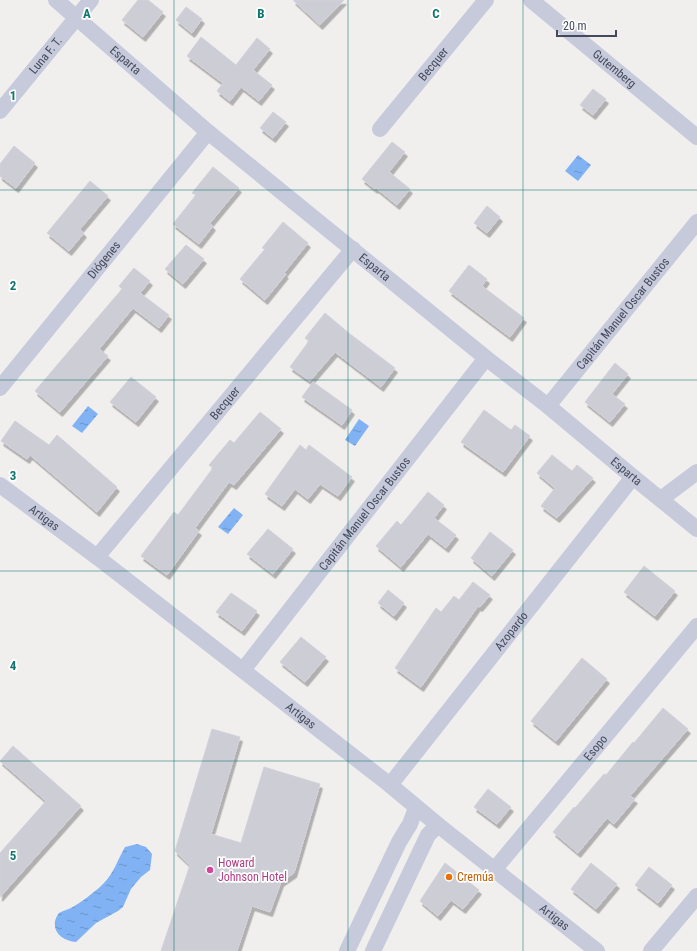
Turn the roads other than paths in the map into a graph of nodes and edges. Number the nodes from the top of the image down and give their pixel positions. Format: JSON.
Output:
{"nodes":[{"id":1,"x":56,"y":0,"type":"edge"},
{"id":2,"x":91,"y":0,"type":"edge"},
{"id":3,"x":486,"y":0,"type":"edge"},
{"id":4,"x":531,"y":0,"type":"edge"},
{"id":5,"x":77,"y":18,"type":"junction"},
{"id":6,"x":0,"y":112,"type":"edge"},
{"id":7,"x":380,"y":129,"type":"dead end"},
{"id":8,"x":208,"y":132,"type":"junction"},
{"id":9,"x":697,"y":137,"type":"edge"},
{"id":10,"x":697,"y":222,"type":"edge"},
{"id":11,"x":353,"y":249,"type":"junction"},
{"id":12,"x":486,"y":358,"type":"junction"},
{"id":13,"x":0,"y":388,"type":"edge"},
{"id":14,"x":548,"y":406,"type":"junction"},
{"id":15,"x":697,"y":472,"type":"edge"},
{"id":16,"x":633,"y":477,"type":"junction"},
{"id":17,"x":0,"y":485,"type":"edge"},
{"id":18,"x":661,"y":499,"type":"junction"},
{"id":19,"x":697,"y":529,"type":"edge"},
{"id":20,"x":97,"y":558,"type":"junction"},
{"id":21,"x":697,"y":626,"type":"edge"},
{"id":22,"x":243,"y":670,"type":"junction"},
{"id":23,"x":390,"y":785,"type":"junction"},
{"id":24,"x":416,"y":808,"type":"junction"},
{"id":25,"x":438,"y":825,"type":"junction"},
{"id":26,"x":494,"y":870,"type":"junction"},
{"id":27,"x":697,"y":896,"type":"edge"},
{"id":28,"x":347,"y":951,"type":"edge"},
{"id":29,"x":373,"y":951,"type":"edge"},
{"id":30,"x":598,"y":951,"type":"edge"},
{"id":31,"x":651,"y":951,"type":"edge"}],
"edges":[{"from":1,"to":5,"type":"street","name":"Esparta"},
{"from":2,"to":5,"type":"street","name":"Luna F. T."},
{"from":3,"to":7,"type":"street","name":"Becquer"},
{"from":4,"to":9,"type":"street","name":"Gutemberg"},
{"from":5,"to":6,"type":"street","name":"Luna F. T."},
{"from":5,"to":8,"type":"street","name":"Esparta"},
{"from":8,"to":11,"type":"street","name":"Esparta"},
{"from":8,"to":13,"type":"street","name":"Diógenes"},
{"from":10,"to":14,"type":"street","name":"Capitán Manuel Oscar Bustos"},
{"from":11,"to":12,"type":"street","name":"Esparta"},
{"from":11,"to":20,"type":"street","name":"Becquer"},
{"from":12,"to":14,"type":"street","name":"Esparta"},
{"from":12,"to":22,"type":"street","name":"Capitán Manuel Oscar Bustos"},
{"from":14,"to":16,"type":"street","name":"Esparta"},
{"from":15,"to":18,"type":"street"},
{"from":16,"to":18,"type":"street","name":"Esparta"},
{"from":16,"to":23,"type":"street","name":"Azopardo"},
{"from":17,"to":20,"type":"street","name":"Artigas"},
{"from":18,"to":19,"type":"street","name":"Esparta"},
{"from":20,"to":22,"type":"street","name":"Artigas"},
{"from":21,"to":26,"type":"street","name":"Esopo"},
{"from":22,"to":23,"type":"street","name":"Artigas"},
{"from":23,"to":24,"type":"street","name":"Artigas"},
{"from":24,"to":25,"type":"street","name":"Artigas"},
{"from":24,"to":28,"type":"street"},
{"from":25,"to":26,"type":"street","name":"Artigas"},
{"from":25,"to":29,"type":"street"},
{"from":26,"to":30,"type":"street","name":"Artigas"},
{"from":27,"to":31,"type":"street"}]}
